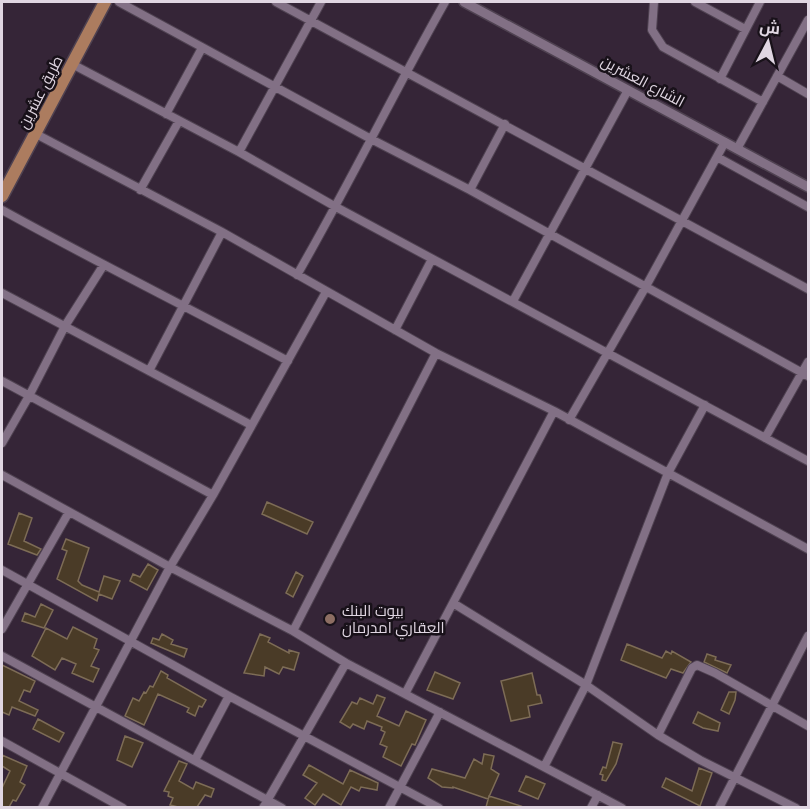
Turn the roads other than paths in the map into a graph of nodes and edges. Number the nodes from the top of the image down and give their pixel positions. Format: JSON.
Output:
{"nodes":[{"id":1,"x":105,"y":2,"type":"edge"},
{"id":2,"x":119,"y":2,"type":"edge"},
{"id":3,"x":276,"y":2,"type":"edge"},
{"id":4,"x":321,"y":2,"type":"edge"},
{"id":5,"x":445,"y":2,"type":"edge"},
{"id":6,"x":466,"y":2,"type":"edge"},
{"id":7,"x":654,"y":2,"type":"edge"},
{"id":8,"x":695,"y":2,"type":"edge"},
{"id":9,"x":760,"y":2,"type":"edge"},
{"id":10,"x":311,"y":21,"type":"junction"},
{"id":11,"x":808,"y":24,"type":"edge"},
{"id":12,"x":745,"y":29,"type":"junction"},
{"id":13,"x":202,"y":48,"type":"junction"},
{"id":14,"x":72,"y":64,"type":"junction"},
{"id":15,"x":406,"y":71,"type":"junction"},
{"id":16,"x":777,"y":76,"type":"junction"},
{"id":17,"x":720,"y":79,"type":"junction"},
{"id":18,"x":275,"y":87,"type":"junction"},
{"id":19,"x":628,"y":90,"type":"junction"},
{"id":20,"x":808,"y":94,"type":"edge"},
{"id":21,"x":763,"y":102,"type":"junction"},
{"id":22,"x":166,"y":114,"type":"junction"},
{"id":23,"x":179,"y":121,"type":"junction"},
{"id":24,"x":505,"y":124,"type":"junction"},
{"id":25,"x":36,"y":134,"type":"junction"},
{"id":26,"x":371,"y":139,"type":"junction"},
{"id":27,"x":725,"y":142,"type":"junction"},
{"id":28,"x":737,"y":149,"type":"junction"},
{"id":29,"x":239,"y":152,"type":"junction"},
{"id":30,"x":717,"y":157,"type":"junction"},
{"id":31,"x":584,"y":169,"type":"junction"},
{"id":32,"x":808,"y":187,"type":"edge"},
{"id":33,"x":140,"y":190,"type":"junction"},
{"id":34,"x":470,"y":190,"type":"junction"},
{"id":35,"x":2,"y":196,"type":"edge"},
{"id":36,"x":336,"y":207,"type":"junction"},
{"id":37,"x":808,"y":207,"type":"edge"},
{"id":38,"x":2,"y":210,"type":"edge"},
{"id":39,"x":682,"y":220,"type":"junction"},
{"id":40,"x":222,"y":232,"type":"junction"},
{"id":41,"x":549,"y":235,"type":"junction"},
{"id":42,"x":432,"y":259,"type":"junction"},
{"id":43,"x":103,"y":266,"type":"junction"},
{"id":44,"x":297,"y":275,"type":"junction"},
{"id":45,"x":645,"y":288,"type":"junction"},
{"id":46,"x":808,"y":289,"type":"edge"},
{"id":47,"x":326,"y":292,"type":"junction"},
{"id":48,"x":2,"y":293,"type":"edge"},
{"id":49,"x":513,"y":301,"type":"junction"},
{"id":50,"x":182,"y":304,"type":"junction"},
{"id":51,"x":65,"y":327,"type":"junction"},
{"id":52,"x":395,"y":330,"type":"junction"},
{"id":53,"x":436,"y":353,"type":"junction"},
{"id":54,"x":607,"y":353,"type":"junction"},
{"id":55,"x":288,"y":361,"type":"junction"},
{"id":56,"x":808,"y":362,"type":"edge"},
{"id":57,"x":149,"y":371,"type":"junction"},
{"id":58,"x":805,"y":375,"type":"edge"},
{"id":59,"x":2,"y":381,"type":"edge"},
{"id":60,"x":29,"y":396,"type":"junction"},
{"id":61,"x":705,"y":405,"type":"junction"},
{"id":62,"x":554,"y":411,"type":"junction"},
{"id":63,"x":569,"y":420,"type":"junction"},
{"id":64,"x":251,"y":426,"type":"junction"},
{"id":65,"x":765,"y":438,"type":"junction"},
{"id":66,"x":2,"y":443,"type":"edge"},
{"id":67,"x":808,"y":461,"type":"edge"},
{"id":68,"x":668,"y":473,"type":"junction"},
{"id":69,"x":2,"y":475,"type":"edge"},
{"id":70,"x":213,"y":495,"type":"junction"},
{"id":71,"x":69,"y":512,"type":"junction"},
{"id":72,"x":808,"y":549,"type":"edge"},
{"id":73,"x":170,"y":567,"type":"junction"},
{"id":74,"x":2,"y":570,"type":"edge"},
{"id":75,"x":27,"y":584,"type":"junction"},
{"id":76,"x":453,"y":603,"type":"junction"},
{"id":77,"x":2,"y":629,"type":"edge"},
{"id":78,"x":293,"y":631,"type":"junction"},
{"id":79,"x":808,"y":637,"type":"edge"},
{"id":80,"x":131,"y":642,"type":"junction"},
{"id":81,"x":2,"y":656,"type":"edge"},
{"id":82,"x":346,"y":663,"type":"junction"},
{"id":83,"x":586,"y":685,"type":"junction"},
{"id":84,"x":405,"y":694,"type":"junction"},
{"id":85,"x":229,"y":696,"type":"junction"},
{"id":86,"x":772,"y":706,"type":"junction"},
{"id":87,"x":96,"y":707,"type":"junction"},
{"id":88,"x":440,"y":712,"type":"junction"},
{"id":89,"x":808,"y":726,"type":"edge"},
{"id":90,"x":658,"y":735,"type":"junction"},
{"id":91,"x":305,"y":736,"type":"junction"},
{"id":92,"x":2,"y":741,"type":"edge"},
{"id":93,"x":195,"y":760,"type":"junction"},
{"id":94,"x":544,"y":767,"type":"junction"},
{"id":95,"x":61,"y":774,"type":"junction"},
{"id":96,"x":736,"y":776,"type":"junction"},
{"id":97,"x":400,"y":787,"type":"junction"},
{"id":98,"x":598,"y":795,"type":"junction"},
{"id":99,"x":265,"y":804,"type":"edge"},
{"id":100,"x":42,"y":807,"type":"edge"},
{"id":101,"x":123,"y":807,"type":"edge"},
{"id":102,"x":282,"y":807,"type":"edge"},
{"id":103,"x":388,"y":807,"type":"edge"},
{"id":104,"x":439,"y":807,"type":"edge"},
{"id":105,"x":591,"y":807,"type":"edge"},
{"id":106,"x":622,"y":807,"type":"edge"},
{"id":107,"x":719,"y":807,"type":"edge"},
{"id":108,"x":796,"y":807,"type":"edge"}],
"edges":[{"from":1,"to":14,"type":"main road","name":"طريق عشرين"},
{"from":2,"to":13,"type":"street"},
{"from":3,"to":10,"type":"street"},
{"from":4,"to":10,"type":"street"},
{"from":5,"to":15,"type":"street"},
{"from":6,"to":19,"type":"street","name":"الشارع العشرين"},
{"from":7,"to":17,"type":"street"},
{"from":8,"to":12,"type":"street"},
{"from":9,"to":12,"type":"street"},
{"from":10,"to":15,"type":"street"},
{"from":10,"to":18,"type":"street"},
{"from":11,"to":16,"type":"street"},
{"from":12,"to":17,"type":"street"},
{"from":13,"to":18,"type":"street"},
{"from":13,"to":22,"type":"street"},
{"from":14,"to":22,"type":"street"},
{"from":14,"to":25,"type":"main road","name":"طريق عشرين"},
{"from":15,"to":24,"type":"street"},
{"from":15,"to":26,"type":"street"},
{"from":16,"to":20,"type":"street"},
{"from":16,"to":21,"type":"street"},
{"from":17,"to":21,"type":"street"},
{"from":18,"to":26,"type":"street"},
{"from":18,"to":29,"type":"street"},
{"from":19,"to":27,"type":"street","name":"الشارع العشرين"},
{"from":19,"to":31,"type":"street"},
{"from":21,"to":28,"type":"street"},
{"from":22,"to":23,"type":"street"},
{"from":23,"to":29,"type":"street"},
{"from":23,"to":33,"type":"street"},
{"from":24,"to":31,"type":"street"},
{"from":24,"to":34,"type":"street"},
{"from":25,"to":33,"type":"street"},
{"from":25,"to":35,"type":"main road","name":"طريق عشرين"},
{"from":26,"to":34,"type":"street"},
{"from":26,"to":36,"type":"street"},
{"from":27,"to":28,"type":"street","name":"الشارع العشرين"},
{"from":27,"to":30,"type":"street"},
{"from":28,"to":32,"type":"street","name":"الشارع العشرين"},
{"from":29,"to":36,"type":"street"},
{"from":30,"to":37,"type":"street"},
{"from":30,"to":39,"type":"street"},
{"from":31,"to":39,"type":"street"},
{"from":31,"to":41,"type":"street"},
{"from":33,"to":40,"type":"street"},
{"from":34,"to":41,"type":"street"},
{"from":36,"to":42,"type":"street"},
{"from":36,"to":44,"type":"street"},
{"from":38,"to":43,"type":"street"},
{"from":39,"to":45,"type":"street"},
{"from":39,"to":46,"type":"street"},
{"from":40,"to":44,"type":"street"},
{"from":40,"to":50,"type":"street"},
{"from":41,"to":45,"type":"street"},
{"from":41,"to":49,"type":"street"},
{"from":42,"to":49,"type":"street"},
{"from":42,"to":52,"type":"street"},
{"from":43,"to":50,"type":"street"},
{"from":43,"to":51,"type":"street"},
{"from":44,"to":47,"type":"street"},
{"from":45,"to":54,"type":"street"},
{"from":45,"to":58,"type":"street"},
{"from":47,"to":52,"type":"street"},
{"from":47,"to":55,"type":"street"},
{"from":48,"to":51,"type":"street"},
{"from":49,"to":54,"type":"street"},
{"from":50,"to":55,"type":"street"},
{"from":50,"to":57,"type":"street"},
{"from":51,"to":57,"type":"street"},
{"from":51,"to":60,"type":"street"},
{"from":52,"to":53,"type":"street"},
{"from":53,"to":62,"type":"street"},
{"from":53,"to":78,"type":"street"},
{"from":54,"to":61,"type":"street"},
{"from":54,"to":63,"type":"street"},
{"from":55,"to":64,"type":"street"},
{"from":56,"to":58,"type":"street"},
{"from":57,"to":64,"type":"street"},
{"from":58,"to":65,"type":"street"},
{"from":59,"to":60,"type":"street"},
{"from":60,"to":66,"type":"street"},
{"from":60,"to":70,"type":"street"},
{"from":61,"to":65,"type":"street"},
{"from":61,"to":68,"type":"street"},
{"from":62,"to":63,"type":"street"},
{"from":62,"to":76,"type":"street"},
{"from":63,"to":68,"type":"street"},
{"from":64,"to":70,"type":"street"},
{"from":65,"to":67,"type":"street"},
{"from":68,"to":72,"type":"street"},
{"from":68,"to":83,"type":"street"},
{"from":69,"to":71,"type":"street"},
{"from":70,"to":73,"type":"street"},
{"from":71,"to":73,"type":"street"},
{"from":71,"to":75,"type":"street"},
{"from":73,"to":78,"type":"street"},
{"from":73,"to":80,"type":"street"},
{"from":74,"to":75,"type":"street"},
{"from":75,"to":77,"type":"street"},
{"from":75,"to":80,"type":"street"},
{"from":76,"to":83,"type":"street"},
{"from":76,"to":84,"type":"street"},
{"from":78,"to":82,"type":"street"},
{"from":79,"to":86,"type":"street"},
{"from":80,"to":85,"type":"street"},
{"from":80,"to":87,"type":"street"},
{"from":81,"to":87,"type":"street"},
{"from":82,"to":84,"type":"street"},
{"from":82,"to":91,"type":"street"},
{"from":83,"to":90,"type":"street"},
{"from":83,"to":94,"type":"street"},
{"from":84,"to":88,"type":"street"},
{"from":85,"to":91,"type":"street"},
{"from":85,"to":93,"type":"street"},
{"from":86,"to":89,"type":"street"},
{"from":86,"to":90,"type":"street"},
{"from":86,"to":96,"type":"street"},
{"from":87,"to":93,"type":"street"},
{"from":87,"to":95,"type":"street"},
{"from":88,"to":94,"type":"street"},
{"from":88,"to":97,"type":"street"},
{"from":90,"to":96,"type":"street"},
{"from":91,"to":97,"type":"street"},
{"from":91,"to":99,"type":"street"},
{"from":92,"to":95,"type":"street"},
{"from":93,"to":99,"type":"street"},
{"from":94,"to":98,"type":"street"},
{"from":95,"to":100,"type":"street"},
{"from":95,"to":101,"type":"street"},
{"from":96,"to":107,"type":"street"},
{"from":96,"to":108,"type":"street"},
{"from":97,"to":103,"type":"street"},
{"from":97,"to":104,"type":"street"},
{"from":98,"to":105,"type":"street"},
{"from":98,"to":106,"type":"street"},
{"from":99,"to":102,"type":"street"}]}
